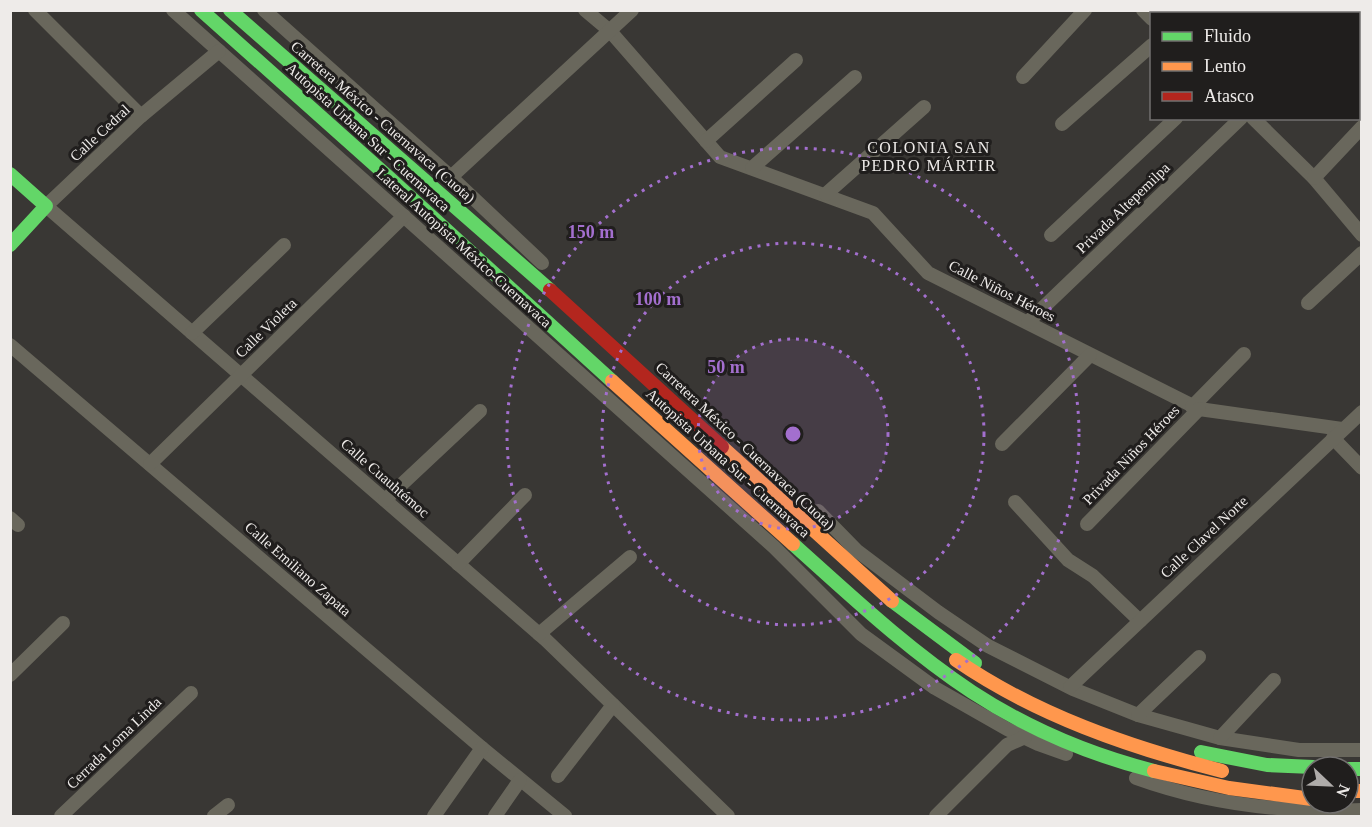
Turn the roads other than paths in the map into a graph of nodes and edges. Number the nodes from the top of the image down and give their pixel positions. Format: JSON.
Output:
{"nodes":[{"id":1,"x":35,"y":10,"type":"edge"},
{"id":2,"x":173,"y":10,"type":"edge"},
{"id":3,"x":196,"y":10,"type":"edge"},
{"id":4,"x":201,"y":10,"type":"edge"},
{"id":5,"x":214,"y":10,"type":"edge"},
{"id":6,"x":230,"y":10,"type":"edge"},
{"id":7,"x":585,"y":10,"type":"edge"},
{"id":8,"x":632,"y":10,"type":"edge"},
{"id":9,"x":1085,"y":10,"type":"edge"},
{"id":10,"x":265,"y":11,"type":"edge"},
{"id":11,"x":610,"y":31,"type":"junction"},
{"id":12,"x":1150,"y":47,"type":"edge"},
{"id":13,"x":219,"y":51,"type":"junction"},
{"id":14,"x":796,"y":60,"type":"dead end"},
{"id":15,"x":855,"y":77,"type":"dead end"},
{"id":16,"x":1023,"y":77,"type":"dead end"},
{"id":17,"x":924,"y":107,"type":"dead end"},
{"id":18,"x":141,"y":116,"type":"junction"},
{"id":19,"x":1174,"y":120,"type":"edge"},
{"id":20,"x":1239,"y":120,"type":"edge"},
{"id":21,"x":1255,"y":120,"type":"edge"},
{"id":22,"x":1062,"y":124,"type":"dead end"},
{"id":23,"x":1362,"y":127,"type":"edge"},
{"id":24,"x":706,"y":141,"type":"junction"},
{"id":25,"x":752,"y":168,"type":"junction"},
{"id":26,"x":10,"y":174,"type":"edge"},
{"id":27,"x":452,"y":177,"type":"junction"},
{"id":28,"x":1314,"y":178,"type":"junction"},
{"id":29,"x":826,"y":194,"type":"junction"},
{"id":30,"x":46,"y":206,"type":"junction"},
{"id":31,"x":404,"y":216,"type":"junction"},
{"id":32,"x":1051,"y":235,"type":"dead end"},
{"id":33,"x":1362,"y":235,"type":"edge"},
{"id":34,"x":10,"y":245,"type":"edge"},
{"id":35,"x":284,"y":245,"type":"dead end"},
{"id":36,"x":1362,"y":253,"type":"edge"},
{"id":37,"x":546,"y":266,"type":"dead end"},
{"id":38,"x":564,"y":283,"type":"dead end"},
{"id":39,"x":1308,"y":303,"type":"dead end"},
{"id":40,"x":575,"y":312,"type":"junction"},
{"id":41,"x":1028,"y":322,"type":"junction"},
{"id":42,"x":192,"y":333,"type":"junction"},
{"id":43,"x":10,"y":345,"type":"edge"},
{"id":44,"x":1244,"y":354,"type":"dead end"},
{"id":45,"x":1090,"y":355,"type":"junction"},
{"id":46,"x":241,"y":376,"type":"junction"},
{"id":47,"x":1196,"y":408,"type":"junction"},
{"id":48,"x":480,"y":411,"type":"dead end"},
{"id":49,"x":1362,"y":412,"type":"edge"},
{"id":50,"x":1337,"y":434,"type":"junction"},
{"id":51,"x":1002,"y":444,"type":"dead end"},
{"id":52,"x":150,"y":464,"type":"junction"},
{"id":53,"x":1362,"y":468,"type":"edge"},
{"id":54,"x":525,"y":495,"type":"dead end"},
{"id":55,"x":385,"y":500,"type":"junction"},
{"id":56,"x":1015,"y":502,"type":"dead end"},
{"id":57,"x":818,"y":511,"type":"dead end"},
{"id":58,"x":1087,"y":524,"type":"dead end"},
{"id":59,"x":787,"y":535,"type":"junction"},
{"id":60,"x":774,"y":547,"type":"junction"},
{"id":61,"x":630,"y":557,"type":"dead end"},
{"id":62,"x":458,"y":564,"type":"junction"},
{"id":63,"x":1140,"y":621,"type":"junction"},
{"id":64,"x":63,"y":623,"type":"dead end"},
{"id":65,"x":539,"y":634,"type":"junction"},
{"id":66,"x":1199,"y":657,"type":"dead end"},
{"id":67,"x":10,"y":675,"type":"edge"},
{"id":68,"x":1274,"y":680,"type":"dead end"},
{"id":69,"x":1070,"y":687,"type":"junction"},
{"id":70,"x":191,"y":693,"type":"dead end"},
{"id":71,"x":613,"y":705,"type":"junction"},
{"id":72,"x":1138,"y":715,"type":"junction"},
{"id":73,"x":1025,"y":738,"type":"junction"},
{"id":74,"x":1220,"y":738,"type":"junction"},
{"id":75,"x":482,"y":748,"type":"junction"},
{"id":76,"x":1362,"y":750,"type":"edge"},
{"id":77,"x":1300,"y":766,"type":"edge"},
{"id":78,"x":558,"y":776,"type":"dead end"},
{"id":79,"x":1280,"y":779,"type":"dead end"},
{"id":80,"x":520,"y":780,"type":"junction"},
{"id":81,"x":1300,"y":789,"type":"edge"},
{"id":82,"x":1300,"y":798,"type":"edge"},
{"id":83,"x":228,"y":805,"type":"dead end"},
{"id":84,"x":1362,"y":810,"type":"edge"},
{"id":85,"x":1244,"y":811,"type":"edge"},
{"id":86,"x":61,"y":816,"type":"edge"},
{"id":87,"x":214,"y":816,"type":"edge"},
{"id":88,"x":434,"y":816,"type":"edge"},
{"id":89,"x":495,"y":816,"type":"edge"},
{"id":90,"x":565,"y":816,"type":"edge"},
{"id":91,"x":728,"y":816,"type":"edge"},
{"id":92,"x":936,"y":816,"type":"edge"}],
"edges":[{"from":1,"to":18,"type":"street"},
{"from":2,"to":13,"type":"street","name":"Lateral Autopista México-Cuernavaca"},
{"from":3,"to":59,"type":"main road"},
{"from":4,"to":82,"type":"main road","name":"Autopista Urbana Sur - Cuernavaca"},
{"from":5,"to":79,"type":"main road","name":"Autopista Urbana Sur - Cuernavaca"},
{"from":6,"to":40,"type":"main road","name":"Carretera México - Cuernavaca (Cuota)"},
{"from":7,"to":11,"type":"street","name":"Calle Niños Héroes"},
{"from":8,"to":11,"type":"street"},
{"from":9,"to":16,"type":"street"},
{"from":10,"to":27,"type":"street"},
{"from":11,"to":24,"type":"street","name":"Calle Niños Héroes"},
{"from":11,"to":27,"type":"street"},
{"from":12,"to":22,"type":"street"},
{"from":13,"to":18,"type":"street","name":"Calle Cedral"},
{"from":13,"to":31,"type":"street","name":"Lateral Autopista México-Cuernavaca"},
{"from":14,"to":24,"type":"street"},
{"from":15,"to":25,"type":"street"},
{"from":17,"to":29,"type":"street"},
{"from":18,"to":30,"type":"street","name":"Calle Cedral"},
{"from":19,"to":32,"type":"street"},
{"from":20,"to":41,"type":"street","name":"Privada Altepemilpa"},
{"from":21,"to":28,"type":"street"},
{"from":23,"to":28,"type":"street"},
{"from":24,"to":25,"type":"street","name":"Calle Niños Héroes"},
{"from":25,"to":29,"type":"street","name":"Calle Niños Héroes"},
{"from":26,"to":30,"type":"main road","name":"Calle Cuauhtémoc"},
{"from":27,"to":37,"type":"street"},
{"from":28,"to":33,"type":"street"},
{"from":29,"to":41,"type":"street","name":"Calle Niños Héroes"},
{"from":30,"to":34,"type":"main road","name":"Calle Cedral"},
{"from":30,"to":42,"type":"street","name":"Calle Cuauhtémoc"},
{"from":31,"to":46,"type":"street","name":"Calle Violeta"},
{"from":31,"to":60,"type":"street","name":"Lateral Autopista México-Cuernavaca"},
{"from":35,"to":42,"type":"street"},
{"from":36,"to":39,"type":"street"},
{"from":38,"to":40,"type":"main road"},
{"from":40,"to":77,"type":"main road","name":"Carretera México - Cuernavaca (Cuota)"},
{"from":41,"to":45,"type":"street","name":"Calle Niños Héroes"},
{"from":42,"to":46,"type":"street","name":"Calle Cuauhtémoc"},
{"from":43,"to":52,"type":"street","name":"Calle Emiliano Zapata"},
{"from":44,"to":47,"type":"street","name":"Privada Niños Héroes"},
{"from":45,"to":47,"type":"street","name":"Calle Niños Héroes"},
{"from":45,"to":51,"type":"street"},
{"from":46,"to":52,"type":"street","name":"Calle Violeta"},
{"from":46,"to":55,"type":"street","name":"Calle Cuauhtémoc"},
{"from":47,"to":50,"type":"street","name":"Calle Niños Héroes"},
{"from":47,"to":58,"type":"street","name":"Privada Niños Héroes"},
{"from":48,"to":55,"type":"street"},
{"from":49,"to":50,"type":"street","name":"Calle Clavel Norte"},
{"from":50,"to":53,"type":"street"},
{"from":50,"to":63,"type":"street","name":"Calle Clavel Norte"},
{"from":52,"to":75,"type":"street","name":"Calle Emiliano Zapata"},
{"from":54,"to":62,"type":"street"},
{"from":55,"to":62,"type":"street","name":"Calle Cuauhtémoc"},
{"from":56,"to":63,"type":"street"},
{"from":57,"to":69,"type":"street"},
{"from":59,"to":60,"type":"street"},
{"from":59,"to":81,"type":"main road"},
{"from":60,"to":73,"type":"street","name":"Lateral Autopista México-Cuernavaca"},
{"from":61,"to":65,"type":"street"},
{"from":62,"to":65,"type":"street","name":"Calle Cuauhtémoc"},
{"from":63,"to":69,"type":"street","name":"Calle Clavel Norte"},
{"from":64,"to":67,"type":"street"},
{"from":65,"to":71,"type":"street","name":"Calle Cuauhtémoc"},
{"from":66,"to":72,"type":"street"},
{"from":68,"to":74,"type":"street"},
{"from":69,"to":72,"type":"street"},
{"from":70,"to":86,"type":"street","name":"Cerrada Loma Linda"},
{"from":71,"to":78,"type":"street"},
{"from":71,"to":91,"type":"street","name":"Calle Cuauhtémoc"},
{"from":72,"to":74,"type":"street"},
{"from":73,"to":85,"type":"street","name":"Lateral Autopista México-Cuernavaca"},
{"from":73,"to":92,"type":"street"},
{"from":74,"to":76,"type":"street"},
{"from":75,"to":80,"type":"street","name":"Calle Emiliano Zapata"},
{"from":75,"to":88,"type":"street"},
{"from":80,"to":89,"type":"street"},
{"from":80,"to":90,"type":"street","name":"Calle Emiliano Zapata"},
{"from":83,"to":87,"type":"street"},
{"from":84,"to":85,"type":"street","name":"Lateral Autopista México-Cuernavaca"}]}
